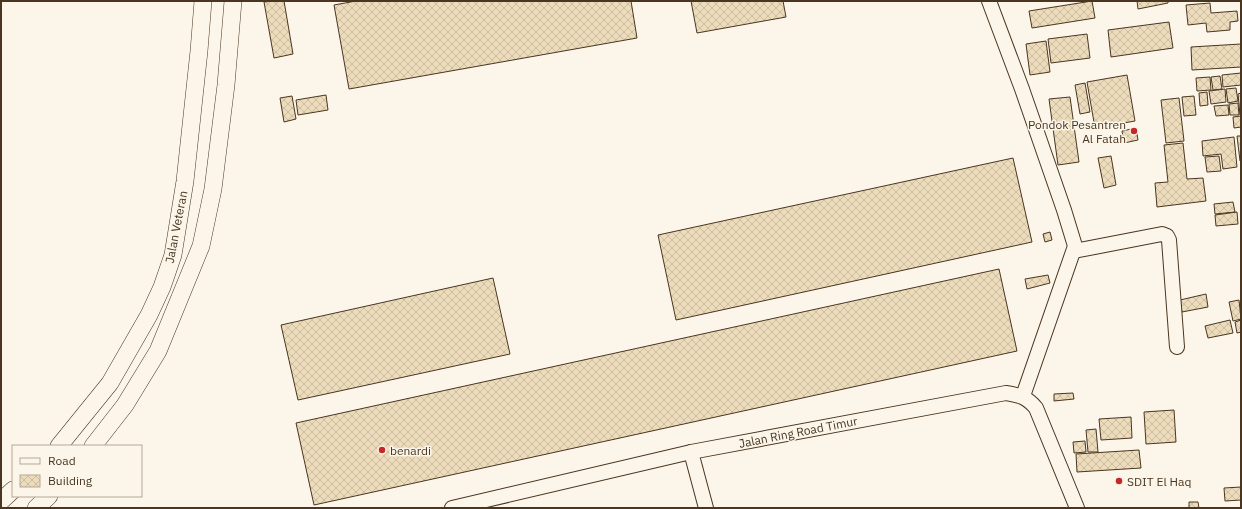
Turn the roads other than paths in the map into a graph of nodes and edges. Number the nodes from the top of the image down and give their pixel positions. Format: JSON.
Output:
{"nodes":[{"id":1,"x":203,"y":1,"type":"edge"},
{"id":2,"x":233,"y":1,"type":"edge"},
{"id":3,"x":988,"y":1,"type":"edge"},
{"id":4,"x":1074,"y":251,"type":"junction"},
{"id":5,"x":1176,"y":347,"type":"dead end"},
{"id":6,"x":1023,"y":396,"type":"junction"},
{"id":7,"x":60,"y":445,"type":"edge"},
{"id":8,"x":94,"y":445,"type":"edge"},
{"id":9,"x":691,"y":452,"type":"junction"},
{"id":10,"x":12,"y":491,"type":"edge"},
{"id":11,"x":48,"y":497,"type":"edge"},
{"id":12,"x":1,"y":501,"type":"edge"},
{"id":13,"x":36,"y":508,"type":"edge"},
{"id":14,"x":452,"y":508,"type":"edge"},
{"id":15,"x":706,"y":508,"type":"edge"},
{"id":16,"x":1077,"y":508,"type":"edge"}],
"edges":[{"from":1,"to":7,"type":"main road","name":"Jalan Veteran"},
{"from":2,"to":8,"type":"main road","name":"Jalan Veteran"},
{"from":3,"to":4,"type":"street"},
{"from":4,"to":5,"type":"street"},
{"from":4,"to":6,"type":"street"},
{"from":6,"to":9,"type":"street","name":"Jalan Ring Road Timur"},
{"from":6,"to":16,"type":"street"},
{"from":9,"to":14,"type":"street","name":"Jalan Ring Road Timur"},
{"from":9,"to":15,"type":"street"},
{"from":10,"to":12,"type":"main road"},
{"from":11,"to":13,"type":"main road"}]}
